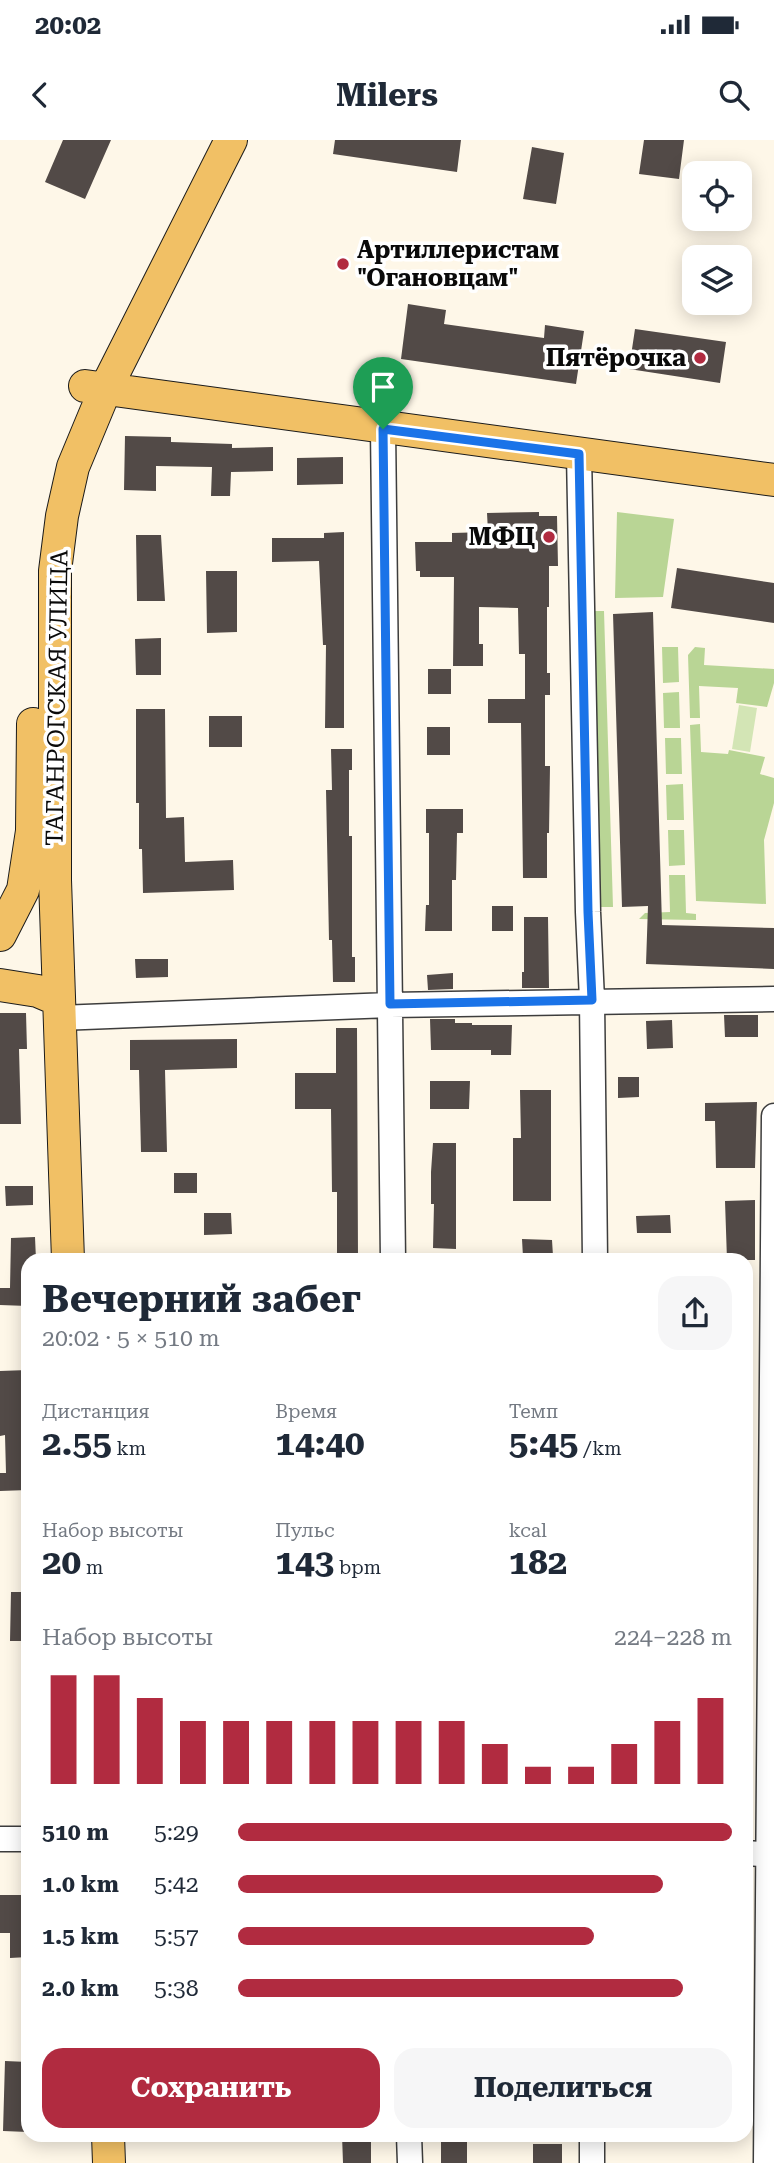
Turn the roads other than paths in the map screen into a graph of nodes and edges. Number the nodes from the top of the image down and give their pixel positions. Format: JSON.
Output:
{"nodes":[{"id":1,"x":206,"y":140,"type":"edge"},
{"id":2,"x":230,"y":140,"type":"edge"},
{"id":3,"x":94,"y":388,"type":"junction"},
{"id":4,"x":383,"y":429,"type":"junction"},
{"id":5,"x":579,"y":454,"type":"junction"},
{"id":6,"x":774,"y":480,"type":"edge"},
{"id":7,"x":0,"y":935,"type":"edge"},
{"id":8,"x":0,"y":985,"type":"edge"},
{"id":9,"x":774,"y":999,"type":"edge"},
{"id":10,"x":592,"y":1000,"type":"junction"},
{"id":11,"x":390,"y":1004,"type":"junction"},
{"id":12,"x":59,"y":1009,"type":"junction"},
{"id":13,"x":774,"y":1116,"type":"edge"},
{"id":14,"x":68,"y":1253,"type":"edge"},
{"id":15,"x":394,"y":1253,"type":"edge"},
{"id":16,"x":595,"y":1253,"type":"edge"},
{"id":17,"x":0,"y":1839,"type":"edge"},
{"id":18,"x":21,"y":1839,"type":"edge"},
{"id":19,"x":763,"y":1855,"type":"edge"},
{"id":20,"x":108,"y":2142,"type":"edge"},
{"id":21,"x":409,"y":2142,"type":"edge"},
{"id":22,"x":592,"y":2142,"type":"edge"},
{"id":23,"x":109,"y":2163,"type":"edge"},
{"id":24,"x":410,"y":2163,"type":"edge"},
{"id":25,"x":592,"y":2163,"type":"edge"},
{"id":26,"x":766,"y":2163,"type":"edge"}],
"edges":[{"from":1,"to":3,"type":"main road","name":"ТАГАНРОГСКАЯ УЛИЦА"},
{"from":2,"to":3,"type":"main road","name":"ТАГАНРОГСКАЯ УЛИЦА"},
{"from":3,"to":4,"type":"main road"},
{"from":3,"to":7,"type":"main road","name":"ТАГАНРОГСКАЯ УЛИЦА"},
{"from":3,"to":12,"type":"main road","name":"ТАГАНРОГСКАЯ УЛИЦА"},
{"from":4,"to":5,"type":"main road"},
{"from":4,"to":11,"type":"street"},
{"from":5,"to":6,"type":"main road"},
{"from":5,"to":10,"type":"street"},
{"from":8,"to":12,"type":"main road"},
{"from":9,"to":10,"type":"street"},
{"from":10,"to":11,"type":"street"},
{"from":10,"to":16,"type":"street"},
{"from":11,"to":12,"type":"street"},
{"from":11,"to":15,"type":"street"},
{"from":12,"to":14,"type":"main road","name":"ТАГАНРОГСКАЯ УЛИЦА"},
{"from":13,"to":19,"type":"street"},
{"from":17,"to":18,"type":"street"},
{"from":19,"to":26,"type":"street"},
{"from":20,"to":23,"type":"main road"},
{"from":21,"to":24,"type":"street"},
{"from":22,"to":25,"type":"street"}]}
